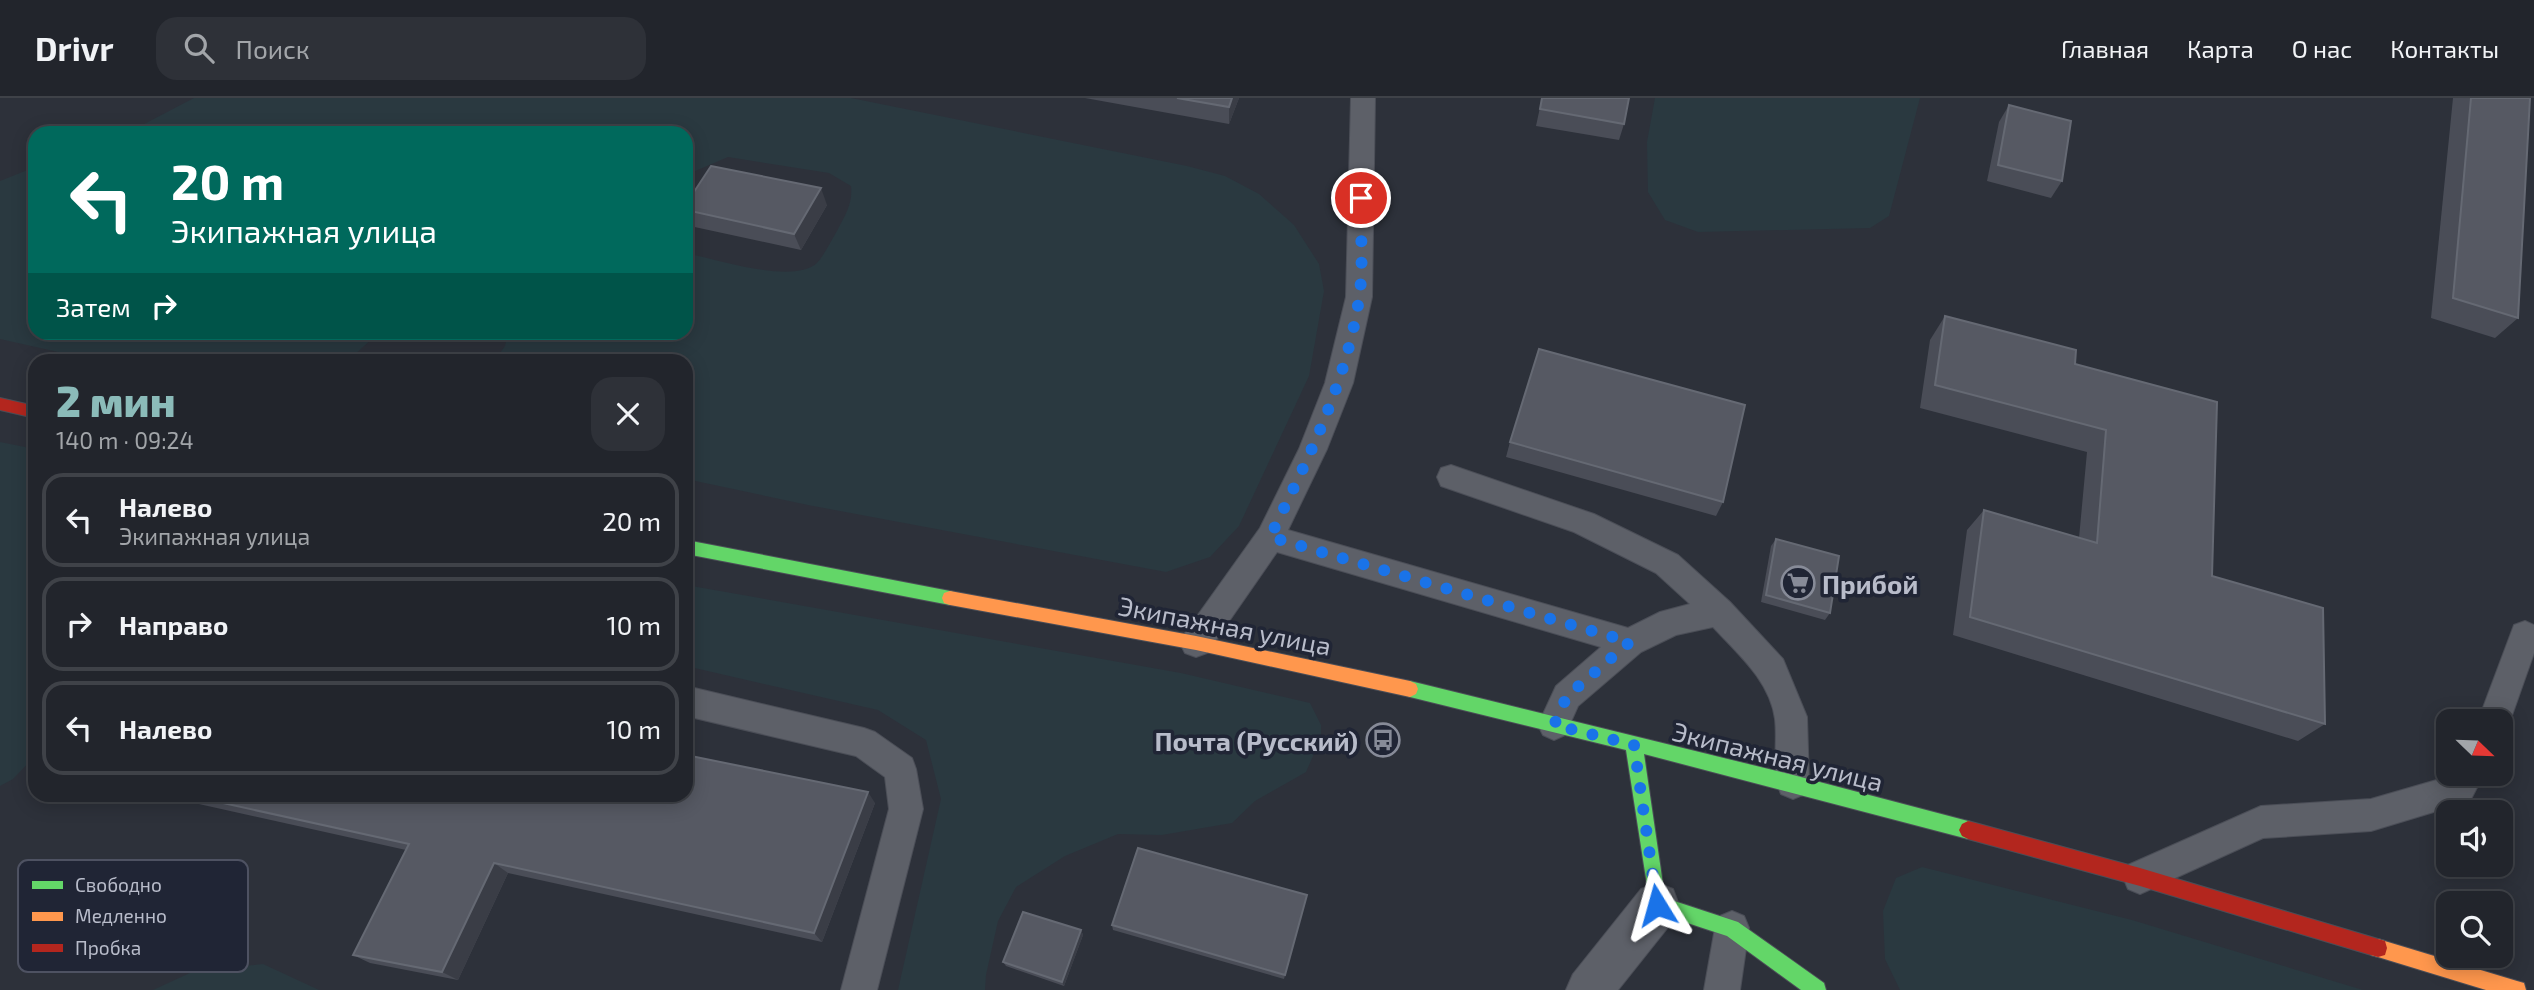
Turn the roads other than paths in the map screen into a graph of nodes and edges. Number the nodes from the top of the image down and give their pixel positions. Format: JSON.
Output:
{"nodes":[{"id":1,"x":1363,"y":98,"type":"edge"},
{"id":2,"x":0,"y":404,"type":"edge"},
{"id":3,"x":28,"y":410,"type":"edge"},
{"id":4,"x":1451,"y":477,"type":"dead end"},
{"id":5,"x":1270,"y":537,"type":"junction"},
{"id":6,"x":693,"y":548,"type":"edge"},
{"id":7,"x":1719,"y":612,"type":"junction"},
{"id":8,"x":2525,"y":635,"type":"dead end"},
{"id":9,"x":1630,"y":642,"type":"junction"},
{"id":10,"x":1196,"y":643,"type":"junction"},
{"id":11,"x":693,"y":703,"type":"edge"},
{"id":12,"x":2498,"y":709,"type":"edge"},
{"id":13,"x":1554,"y":725,"type":"junction"},
{"id":14,"x":1634,"y":745,"type":"junction"},
{"id":15,"x":1793,"y":783,"type":"junction"},
{"id":16,"x":2460,"y":786,"type":"edge"},
{"id":17,"x":2140,"y":877,"type":"junction"},
{"id":18,"x":1657,"y":905,"type":"junction"},
{"id":19,"x":1732,"y":928,"type":"junction"},
{"id":20,"x":859,"y":990,"type":"edge"},
{"id":21,"x":1589,"y":990,"type":"edge"},
{"id":22,"x":1722,"y":990,"type":"edge"},
{"id":23,"x":1817,"y":990,"type":"edge"},
{"id":24,"x":2517,"y":990,"type":"edge"}],
"edges":[{"from":1,"to":5,"type":"lane"},
{"from":2,"to":3,"type":"main road"},
{"from":4,"to":7,"type":"lane"},
{"from":5,"to":9,"type":"lane"},
{"from":5,"to":10,"type":"lane"},
{"from":6,"to":10,"type":"main road","name":"Экипажная улица"},
{"from":7,"to":9,"type":"lane"},
{"from":7,"to":15,"type":"lane"},
{"from":8,"to":12,"type":"lane"},
{"from":9,"to":13,"type":"lane"},
{"from":10,"to":13,"type":"main road","name":"Экипажная улица"},
{"from":11,"to":20,"type":"lane"},
{"from":13,"to":14,"type":"main road","name":"Экипажная улица"},
{"from":14,"to":15,"type":"main road","name":"Экипажная улица"},
{"from":14,"to":18,"type":"main road"},
{"from":15,"to":17,"type":"main road","name":"Экипажная улица"},
{"from":16,"to":17,"type":"lane"},
{"from":17,"to":24,"type":"main road","name":"Экипажная улица"},
{"from":18,"to":19,"type":"main road"},
{"from":18,"to":21,"type":"street"},
{"from":19,"to":22,"type":"lane"},
{"from":19,"to":23,"type":"main road"}]}
